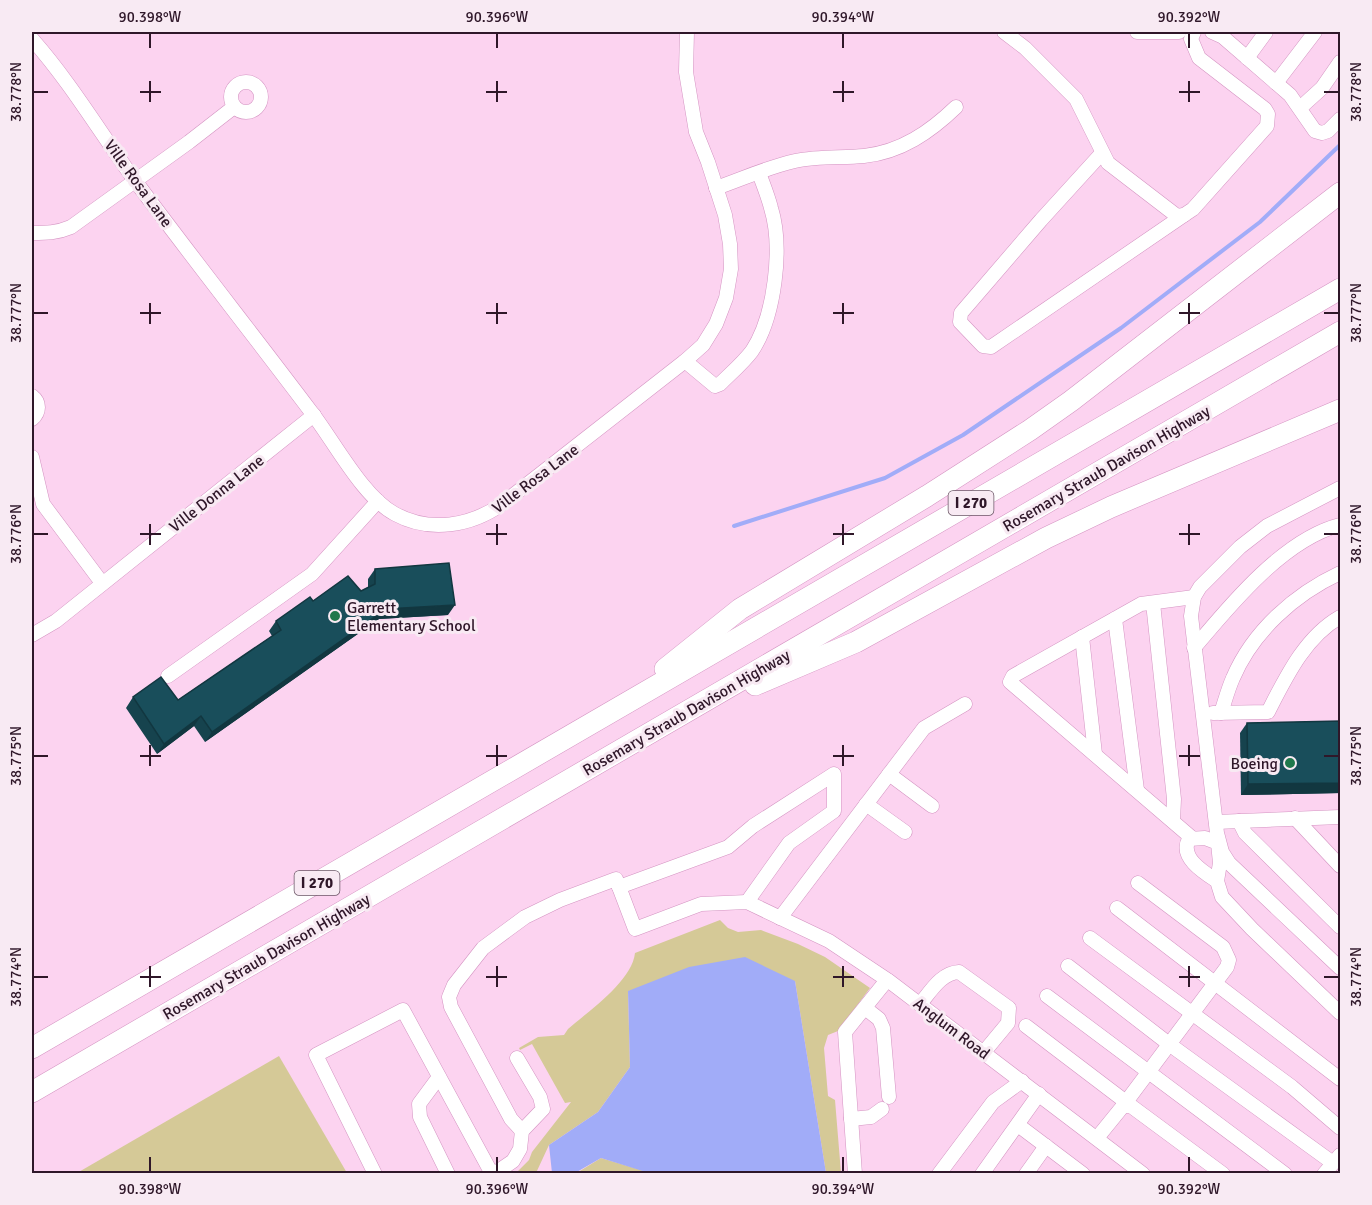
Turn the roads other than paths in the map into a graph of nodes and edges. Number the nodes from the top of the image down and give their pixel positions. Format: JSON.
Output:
{"nodes":[{"id":1,"x":687,"y":32,"type":"edge"},
{"id":2,"x":1004,"y":32,"type":"edge"},
{"id":3,"x":1137,"y":32,"type":"edge"},
{"id":4,"x":1179,"y":32,"type":"edge"},
{"id":5,"x":1194,"y":32,"type":"edge"},
{"id":6,"x":1212,"y":32,"type":"edge"},
{"id":7,"x":1266,"y":32,"type":"edge"},
{"id":8,"x":1315,"y":32,"type":"edge"},
{"id":9,"x":32,"y":39,"type":"edge"},
{"id":10,"x":1247,"y":58,"type":"junction"},
{"id":11,"x":1341,"y":62,"type":"edge"},
{"id":12,"x":1276,"y":83,"type":"junction"},
{"id":13,"x":234,"y":106,"type":"dead end"},
{"id":14,"x":956,"y":107,"type":"dead end"},
{"id":15,"x":1300,"y":108,"type":"junction"},
{"id":16,"x":1341,"y":119,"type":"edge"},
{"id":17,"x":1102,"y":153,"type":"junction"},
{"id":18,"x":759,"y":173,"type":"junction"},
{"id":19,"x":135,"y":180,"type":"junction"},
{"id":20,"x":716,"y":188,"type":"junction"},
{"id":21,"x":1341,"y":194,"type":"edge"},
{"id":22,"x":1184,"y":215,"type":"junction"},
{"id":23,"x":32,"y":233,"type":"edge"},
{"id":24,"x":1341,"y":289,"type":"edge"},
{"id":25,"x":1341,"y":332,"type":"edge"},
{"id":26,"x":685,"y":361,"type":"junction"},
{"id":27,"x":32,"y":396,"type":"edge"},
{"id":28,"x":1341,"y":410,"type":"edge"},
{"id":29,"x":314,"y":415,"type":"junction"},
{"id":30,"x":32,"y":419,"type":"edge"},
{"id":31,"x":32,"y":457,"type":"edge"},
{"id":32,"x":1341,"y":489,"type":"edge"},
{"id":33,"x":378,"y":501,"type":"junction"},
{"id":34,"x":1341,"y":525,"type":"edge"},
{"id":35,"x":1341,"y":573,"type":"edge"},
{"id":36,"x":102,"y":583,"type":"junction"},
{"id":37,"x":1194,"y":597,"type":"junction"},
{"id":38,"x":1153,"y":603,"type":"junction"},
{"id":39,"x":1341,"y":617,"type":"edge"},
{"id":40,"x":1115,"y":619,"type":"junction"},
{"id":41,"x":32,"y":635,"type":"edge"},
{"id":42,"x":1082,"y":637,"type":"junction"},
{"id":43,"x":1194,"y":648,"type":"junction"},
{"id":44,"x":168,"y":676,"type":"dead end"},
{"id":45,"x":966,"y":704,"type":"dead end"},
{"id":46,"x":1221,"y":713,"type":"junction"},
{"id":47,"x":1202,"y":714,"type":"junction"},
{"id":48,"x":602,"y":718,"type":"junction"},
{"id":49,"x":672,"y":721,"type":"junction"},
{"id":50,"x":1095,"y":754,"type":"junction"},
{"id":51,"x":889,"y":774,"type":"junction"},
{"id":52,"x":1137,"y":790,"type":"junction"},
{"id":53,"x":866,"y":804,"type":"junction"},
{"id":54,"x":932,"y":806,"type":"dead end"},
{"id":55,"x":1341,"y":817,"type":"edge"},
{"id":56,"x":1294,"y":818,"type":"junction"},
{"id":57,"x":1173,"y":821,"type":"junction"},
{"id":58,"x":1239,"y":821,"type":"junction"},
{"id":59,"x":1216,"y":822,"type":"junction"},
{"id":60,"x":905,"y":832,"type":"dead end"},
{"id":61,"x":1192,"y":838,"type":"junction"},
{"id":62,"x":1218,"y":843,"type":"junction"},
{"id":63,"x":1341,"y":866,"type":"edge"},
{"id":64,"x":1217,"y":880,"type":"junction"},
{"id":65,"x":1138,"y":883,"type":"dead end"},
{"id":66,"x":619,"y":887,"type":"junction"},
{"id":67,"x":747,"y":902,"type":"junction"},
{"id":68,"x":1117,"y":908,"type":"dead end"},
{"id":69,"x":780,"y":918,"type":"junction"},
{"id":70,"x":1341,"y":927,"type":"edge"},
{"id":71,"x":1090,"y":938,"type":"dead end"},
{"id":72,"x":1068,"y":966,"type":"dead end"},
{"id":73,"x":1341,"y":968,"type":"edge"},
{"id":74,"x":887,"y":980,"type":"junction"},
{"id":75,"x":1215,"y":982,"type":"junction"},
{"id":76,"x":1047,"y":996,"type":"dead end"},
{"id":77,"x":920,"y":1004,"type":"junction"},
{"id":78,"x":865,"y":1008,"type":"junction"},
{"id":79,"x":1341,"y":1012,"type":"edge"},
{"id":80,"x":1192,"y":1014,"type":"junction"},
{"id":81,"x":1026,"y":1026,"type":"dead end"},
{"id":82,"x":1170,"y":1044,"type":"junction"},
{"id":83,"x":32,"y":1048,"type":"edge"},
{"id":84,"x":984,"y":1052,"type":"junction"},
{"id":85,"x":517,"y":1058,"type":"dead end"},
{"id":86,"x":1149,"y":1071,"type":"junction"},
{"id":87,"x":439,"y":1077,"type":"junction"},
{"id":88,"x":1341,"y":1079,"type":"edge"},
{"id":89,"x":1022,"y":1081,"type":"junction"},
{"id":90,"x":32,"y":1092,"type":"edge"},
{"id":91,"x":1039,"y":1094,"type":"junction"},
{"id":92,"x":890,"y":1097,"type":"dead end"},
{"id":93,"x":1124,"y":1104,"type":"junction"},
{"id":94,"x":882,"y":1109,"type":"dead end"},
{"id":95,"x":851,"y":1119,"type":"junction"},
{"id":96,"x":1018,"y":1125,"type":"junction"},
{"id":97,"x":1341,"y":1128,"type":"edge"},
{"id":98,"x":522,"y":1131,"type":"junction"},
{"id":99,"x":1097,"y":1138,"type":"junction"},
{"id":100,"x":1046,"y":1146,"type":"junction"},
{"id":101,"x":1332,"y":1164,"type":"edge"},
{"id":102,"x":375,"y":1173,"type":"edge"},
{"id":103,"x":448,"y":1173,"type":"edge"},
{"id":104,"x":493,"y":1173,"type":"edge"},
{"id":105,"x":855,"y":1173,"type":"edge"},
{"id":106,"x":939,"y":1173,"type":"edge"},
{"id":107,"x":982,"y":1173,"type":"edge"},
{"id":108,"x":1026,"y":1173,"type":"edge"},
{"id":109,"x":1083,"y":1173,"type":"edge"},
{"id":110,"x":1143,"y":1173,"type":"edge"},
{"id":111,"x":1223,"y":1173,"type":"edge"},
{"id":112,"x":1286,"y":1173,"type":"edge"}],
"edges":[{"from":1,"to":20,"type":"street","name":"Ville Rosa Lane"},
{"from":2,"to":17,"type":"street"},
{"from":3,"to":4,"type":"street"},
{"from":5,"to":22,"type":"street"},
{"from":6,"to":10,"type":"street"},
{"from":7,"to":10,"type":"street"},
{"from":8,"to":12,"type":"street"},
{"from":9,"to":19,"type":"street","name":"Ville Rosa Lane"},
{"from":10,"to":12,"type":"street"},
{"from":11,"to":15,"type":"street"},
{"from":12,"to":15,"type":"street"},
{"from":13,"to":19,"type":"street"},
{"from":14,"to":18,"type":"street"},
{"from":15,"to":16,"type":"street"},
{"from":17,"to":22,"type":"street"},
{"from":17,"to":22,"type":"street"},
{"from":18,"to":20,"type":"street"},
{"from":18,"to":26,"type":"street"},
{"from":19,"to":23,"type":"street"},
{"from":19,"to":29,"type":"street","name":"Ville Rosa Lane"},
{"from":20,"to":26,"type":"street","name":"Ville Rosa Lane"},
{"from":21,"to":48,"type":"highway"},
{"from":24,"to":48,"type":"highway","number":"I 270"},
{"from":25,"to":49,"type":"highway","name":"Rosemary Straub Davison Highway","number":"I 270"},
{"from":26,"to":33,"type":"street","name":"Ville Rosa Lane"},
{"from":27,"to":30,"type":"street"},
{"from":28,"to":49,"type":"highway"},
{"from":29,"to":33,"type":"street","name":"Ville Rosa Lane"},
{"from":29,"to":36,"type":"street","name":"Ville Donna Lane"},
{"from":31,"to":36,"type":"street"},
{"from":32,"to":37,"type":"street"},
{"from":33,"to":44,"type":"street"},
{"from":34,"to":43,"type":"street"},
{"from":35,"to":46,"type":"street"},
{"from":36,"to":41,"type":"street","name":"Ville Donna Lane"},
{"from":37,"to":38,"type":"street"},
{"from":37,"to":43,"type":"street"},
{"from":38,"to":40,"type":"street"},
{"from":38,"to":57,"type":"street"},
{"from":39,"to":46,"type":"street"},
{"from":40,"to":42,"type":"street"},
{"from":40,"to":52,"type":"street"},
{"from":42,"to":50,"type":"street"},
{"from":42,"to":50,"type":"street"},
{"from":43,"to":47,"type":"street"},
{"from":45,"to":51,"type":"street"},
{"from":46,"to":47,"type":"street"},
{"from":47,"to":59,"type":"street"},
{"from":48,"to":83,"type":"highway","number":"I 270"},
{"from":49,"to":90,"type":"highway","name":"Rosemary Straub Davison Highway","number":"I 270"},
{"from":50,"to":52,"type":"street"},
{"from":51,"to":53,"type":"street"},
{"from":51,"to":54,"type":"street"},
{"from":52,"to":57,"type":"street"},
{"from":53,"to":60,"type":"street"},
{"from":53,"to":69,"type":"street"},
{"from":55,"to":56,"type":"street"},
{"from":56,"to":58,"type":"street"},
{"from":56,"to":63,"type":"street"},
{"from":57,"to":61,"type":"street"},
{"from":58,"to":59,"type":"street"},
{"from":58,"to":70,"type":"street"},
{"from":59,"to":62,"type":"street"},
{"from":61,"to":62,"type":"street"},
{"from":61,"to":64,"type":"street"},
{"from":62,"to":64,"type":"street"},
{"from":62,"to":73,"type":"street"},
{"from":64,"to":79,"type":"street"},
{"from":65,"to":75,"type":"street"},
{"from":66,"to":67,"type":"street"},
{"from":66,"to":67,"type":"street"},
{"from":66,"to":98,"type":"street"},
{"from":67,"to":69,"type":"street","name":"Anglum Road"},
{"from":68,"to":75,"type":"street"},
{"from":69,"to":74,"type":"street","name":"Anglum Road"},
{"from":71,"to":80,"type":"street"},
{"from":72,"to":82,"type":"street"},
{"from":74,"to":77,"type":"street","name":"Anglum Road"},
{"from":74,"to":78,"type":"street"},
{"from":75,"to":80,"type":"street"},
{"from":75,"to":88,"type":"street"},
{"from":76,"to":86,"type":"street"},
{"from":77,"to":84,"type":"street","name":"Anglum Road"},
{"from":77,"to":84,"type":"street"},
{"from":78,"to":92,"type":"street"},
{"from":78,"to":95,"type":"street"},
{"from":80,"to":82,"type":"street"},
{"from":80,"to":97,"type":"street"},
{"from":81,"to":93,"type":"street"},
{"from":82,"to":86,"type":"street"},
{"from":82,"to":101,"type":"street"},
{"from":84,"to":89,"type":"street","name":"Anglum Road"},
{"from":85,"to":98,"type":"street"},
{"from":86,"to":93,"type":"street"},
{"from":86,"to":112,"type":"street"},
{"from":87,"to":102,"type":"street"},
{"from":87,"to":103,"type":"street"},
{"from":87,"to":104,"type":"street"},
{"from":89,"to":91,"type":"street","name":"Anglum Road"},
{"from":89,"to":106,"type":"street"},
{"from":91,"to":96,"type":"street"},
{"from":91,"to":99,"type":"street","name":"Anglum Road"},
{"from":93,"to":99,"type":"street"},
{"from":93,"to":111,"type":"street"},
{"from":94,"to":95,"type":"street"},
{"from":95,"to":105,"type":"street"},
{"from":96,"to":100,"type":"street"},
{"from":96,"to":107,"type":"street"},
{"from":98,"to":104,"type":"street"},
{"from":99,"to":110,"type":"street","name":"Anglum Road"},
{"from":100,"to":108,"type":"street"},
{"from":100,"to":109,"type":"street"}]}
